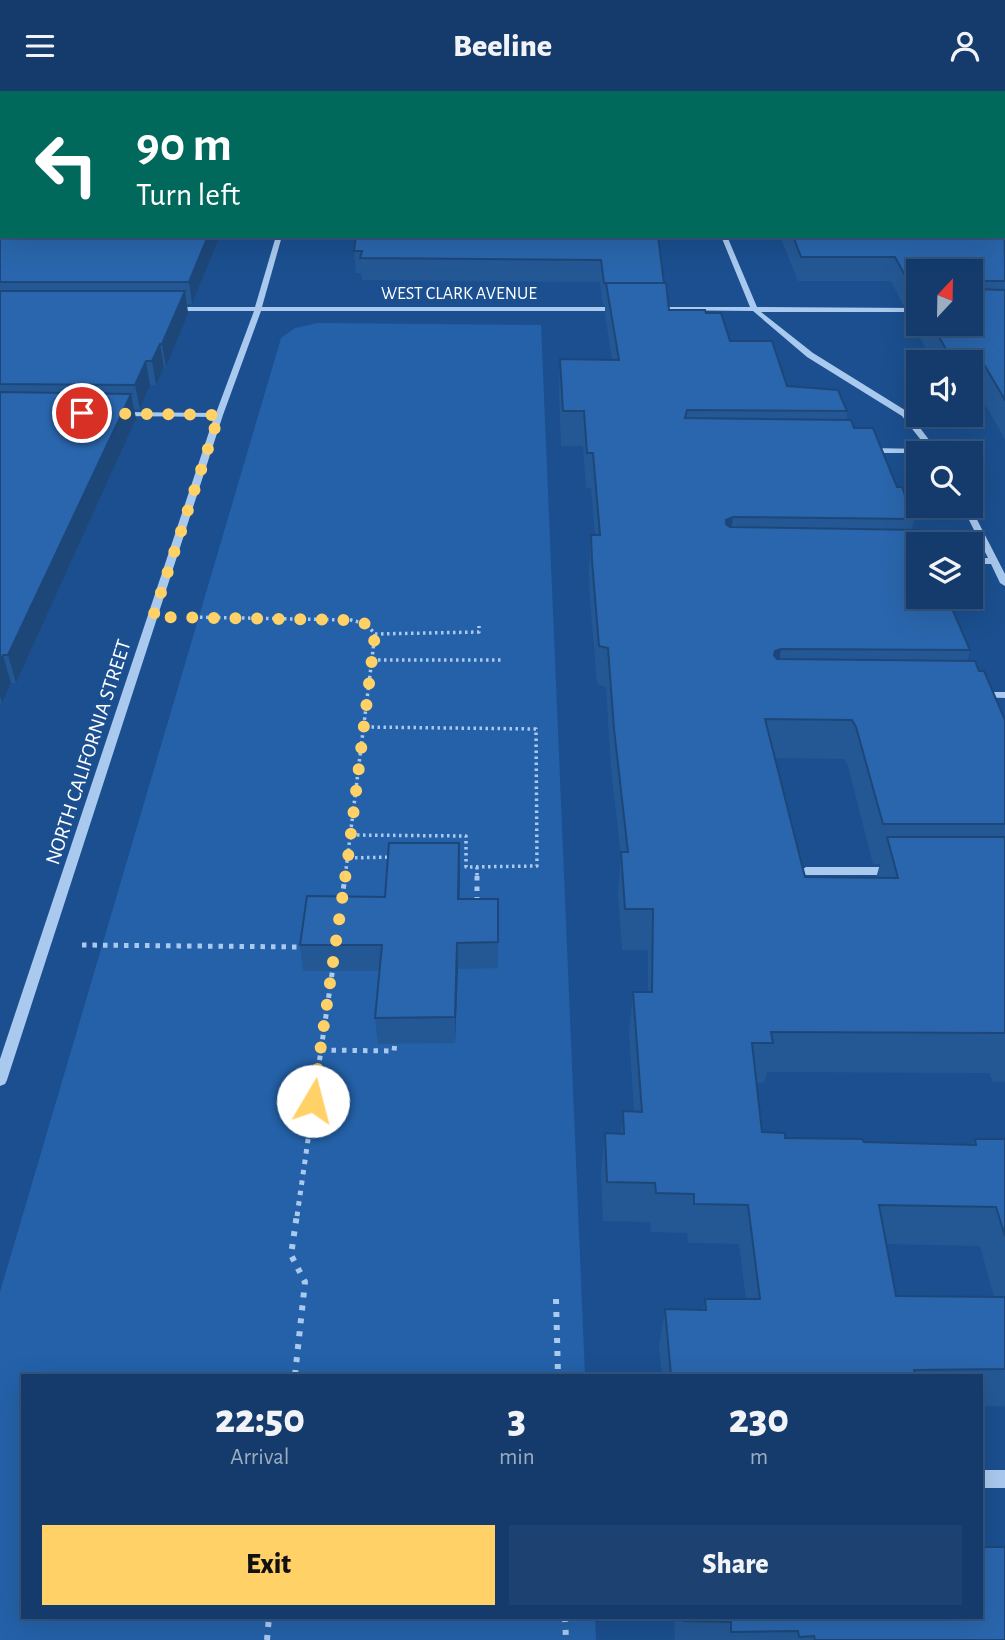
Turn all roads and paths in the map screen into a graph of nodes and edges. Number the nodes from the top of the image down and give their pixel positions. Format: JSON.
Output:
{"nodes":[{"id":1,"x":278,"y":238,"type":"edge"},
{"id":2,"x":725,"y":238,"type":"edge"},
{"id":3,"x":159,"y":309,"type":"edge"},
{"id":4,"x":258,"y":309,"type":"junction"},
{"id":5,"x":628,"y":309,"type":"edge"},
{"id":6,"x":642,"y":309,"type":"edge"},
{"id":7,"x":754,"y":309,"type":"junction"},
{"id":8,"x":906,"y":310,"type":"edge"},
{"id":9,"x":110,"y":414,"type":"edge"},
{"id":10,"x":219,"y":415,"type":"junction"},
{"id":11,"x":925,"y":441,"type":"edge"},
{"id":12,"x":851,"y":451,"type":"edge"},
{"id":13,"x":906,"y":452,"type":"edge"},
{"id":14,"x":972,"y":518,"type":"edge"},
{"id":15,"x":983,"y":561,"type":"edge"},
{"id":16,"x":994,"y":561,"type":"junction"},
{"id":17,"x":1005,"y":583,"type":"edge"},
{"id":18,"x":153,"y":617,"type":"junction"},
{"id":19,"x":479,"y":627,"type":"dead end"},
{"id":20,"x":375,"y":634,"type":"junction"},
{"id":21,"x":372,"y":660,"type":"junction"},
{"id":22,"x":502,"y":660,"type":"dead end"},
{"id":23,"x":964,"y":694,"type":"edge"},
{"id":24,"x":1005,"y":695,"type":"edge"},
{"id":25,"x":364,"y":727,"type":"junction"},
{"id":26,"x":351,"y":835,"type":"junction"},
{"id":27,"x":405,"y":857,"type":"edge"},
{"id":28,"x":348,"y":858,"type":"junction"},
{"id":29,"x":477,"y":867,"type":"junction"},
{"id":30,"x":806,"y":871,"type":"edge"},
{"id":31,"x":912,"y":871,"type":"edge"},
{"id":32,"x":477,"y":907,"type":"edge"},
{"id":33,"x":341,"y":909,"type":"edge"},
{"id":34,"x":45,"y":945,"type":"junction"},
{"id":35,"x":308,"y":947,"type":"edge"},
{"id":36,"x":334,"y":960,"type":"edge"},
{"id":37,"x":395,"y":1044,"type":"dead end"},
{"id":38,"x":321,"y":1050,"type":"junction"},
{"id":39,"x":0,"y":1080,"type":"edge"},
{"id":40,"x":556,"y":1300,"type":"dead end"},
{"id":41,"x":295,"y":1374,"type":"edge"},
{"id":42,"x":558,"y":1374,"type":"edge"},
{"id":43,"x":983,"y":1479,"type":"edge"},
{"id":44,"x":1005,"y":1479,"type":"edge"},
{"id":45,"x":269,"y":1619,"type":"edge"},
{"id":46,"x":565,"y":1619,"type":"edge"},
{"id":47,"x":267,"y":1640,"type":"edge"},
{"id":48,"x":566,"y":1640,"type":"edge"}],
"edges":[{"from":1,"to":4,"type":"street","name":"NORTH CALIFORNIA STREET"},
{"from":2,"to":7,"type":"street"},
{"from":3,"to":4,"type":"street","name":"WEST CLARK AVENUE"},
{"from":4,"to":5,"type":"street","name":"WEST CLARK AVENUE"},
{"from":4,"to":10,"type":"street","name":"NORTH CALIFORNIA STREET"},
{"from":6,"to":7,"type":"street"},
{"from":7,"to":8,"type":"street"},
{"from":7,"to":11,"type":"street"},
{"from":9,"to":10,"type":"street"},
{"from":10,"to":18,"type":"street","name":"NORTH CALIFORNIA STREET"},
{"from":12,"to":13,"type":"street"},
{"from":14,"to":16,"type":"street"},
{"from":15,"to":16,"type":"street"},
{"from":16,"to":17,"type":"street"},
{"from":18,"to":20,"type":"path"},
{"from":18,"to":34,"type":"street","name":"NORTH CALIFORNIA STREET"},
{"from":19,"to":20,"type":"path"},
{"from":20,"to":21,"type":"path"},
{"from":21,"to":22,"type":"path"},
{"from":21,"to":25,"type":"path"},
{"from":23,"to":24,"type":"street"},
{"from":25,"to":26,"type":"path"},
{"from":25,"to":29,"type":"path"},
{"from":26,"to":28,"type":"path"},
{"from":26,"to":29,"type":"path"},
{"from":27,"to":28,"type":"path"},
{"from":28,"to":33,"type":"path"},
{"from":29,"to":32,"type":"path"},
{"from":30,"to":31,"type":"street"},
{"from":34,"to":35,"type":"path"},
{"from":34,"to":39,"type":"street","name":"NORTH CALIFORNIA STREET"},
{"from":36,"to":38,"type":"path"},
{"from":37,"to":38,"type":"path"},
{"from":38,"to":41,"type":"path"},
{"from":40,"to":42,"type":"path"},
{"from":43,"to":44,"type":"street"},
{"from":45,"to":47,"type":"path"},
{"from":46,"to":48,"type":"path"}]}
